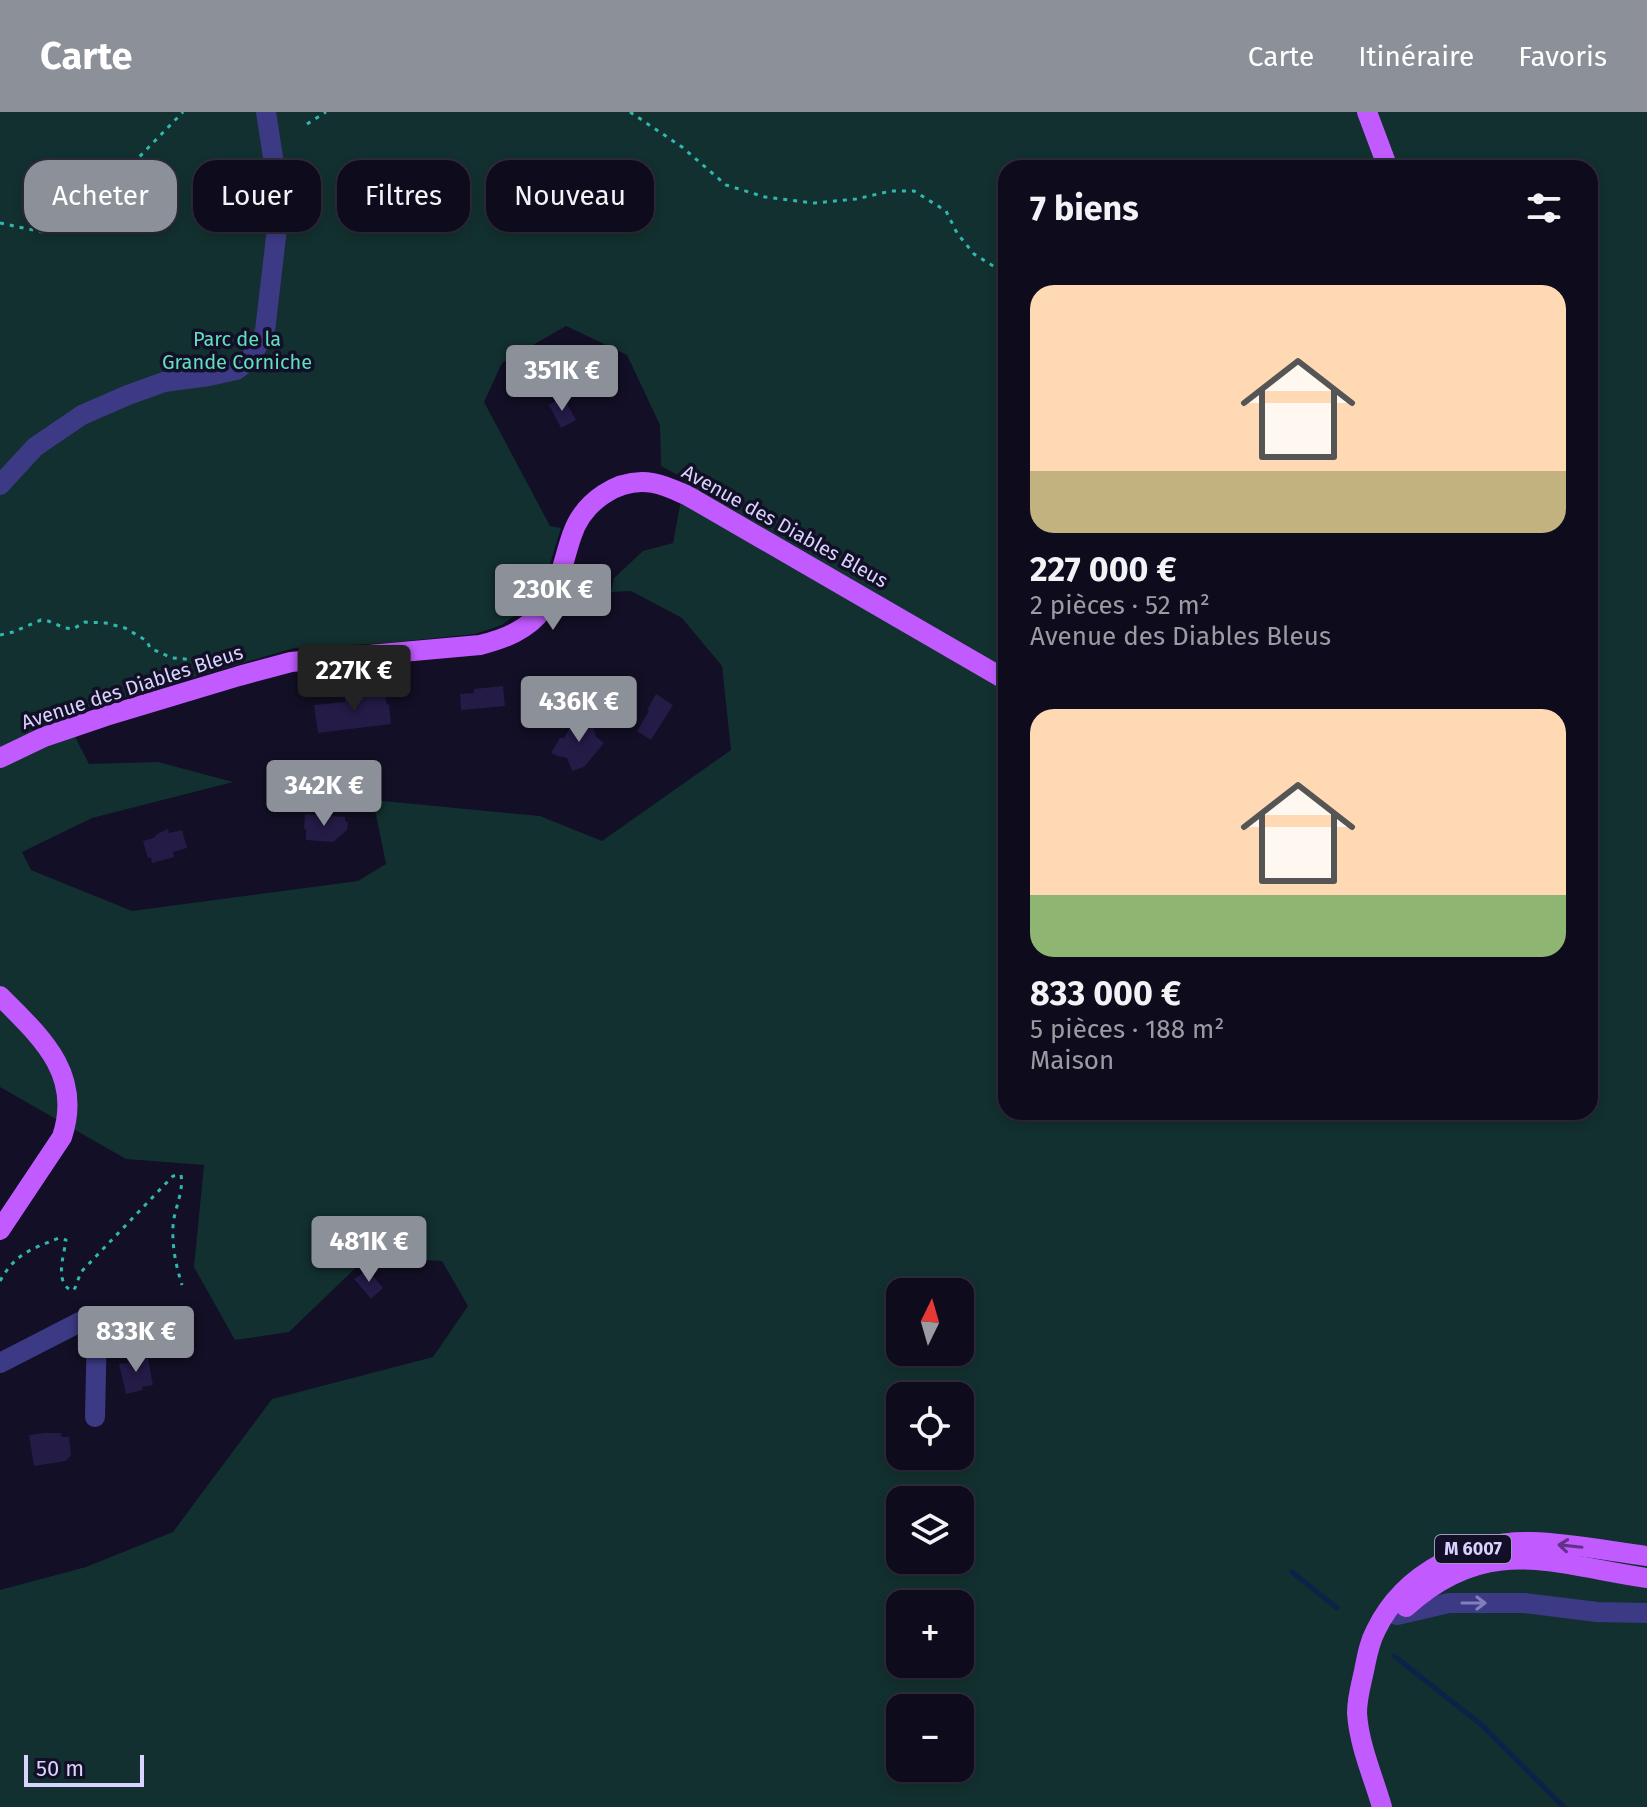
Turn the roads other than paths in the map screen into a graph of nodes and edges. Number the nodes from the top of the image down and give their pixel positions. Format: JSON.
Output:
{"nodes":[{"id":1,"x":266,"y":112,"type":"edge"},
{"id":2,"x":1367,"y":112,"type":"edge"},
{"id":3,"x":1385,"y":160,"type":"edge"},
{"id":4,"x":0,"y":485,"type":"edge"},
{"id":5,"x":998,"y":675,"type":"edge"},
{"id":6,"x":0,"y":758,"type":"edge"},
{"id":7,"x":0,"y":996,"type":"edge"},
{"id":8,"x":0,"y":1230,"type":"edge"},
{"id":9,"x":0,"y":1363,"type":"edge"},
{"id":10,"x":95,"y":1417,"type":"dead end"},
{"id":11,"x":1647,"y":1556,"type":"edge"},
{"id":12,"x":1647,"y":1578,"type":"edge"},
{"id":13,"x":1647,"y":1613,"type":"edge"},
{"id":14,"x":1397,"y":1615,"type":"junction"},
{"id":15,"x":1363,"y":1673,"type":"junction"},
{"id":16,"x":1382,"y":1807,"type":"edge"}],
"edges":[{"from":1,"to":4,"type":"street"},
{"from":2,"to":3,"type":"main road"},
{"from":5,"to":6,"type":"main road","name":"Avenue des Diables Bleus"},
{"from":7,"to":8,"type":"main road"},
{"from":9,"to":10,"type":"street"},
{"from":11,"to":15,"type":"main road","number":"M 6007","one_way":true},
{"from":12,"to":14,"type":"main road","number":"M 6007"},
{"from":14,"to":13,"type":"street","one_way":true},
{"from":14,"to":15,"type":"main road","number":"M 6007"},
{"from":15,"to":16,"type":"main road","number":"M 6007"}]}
